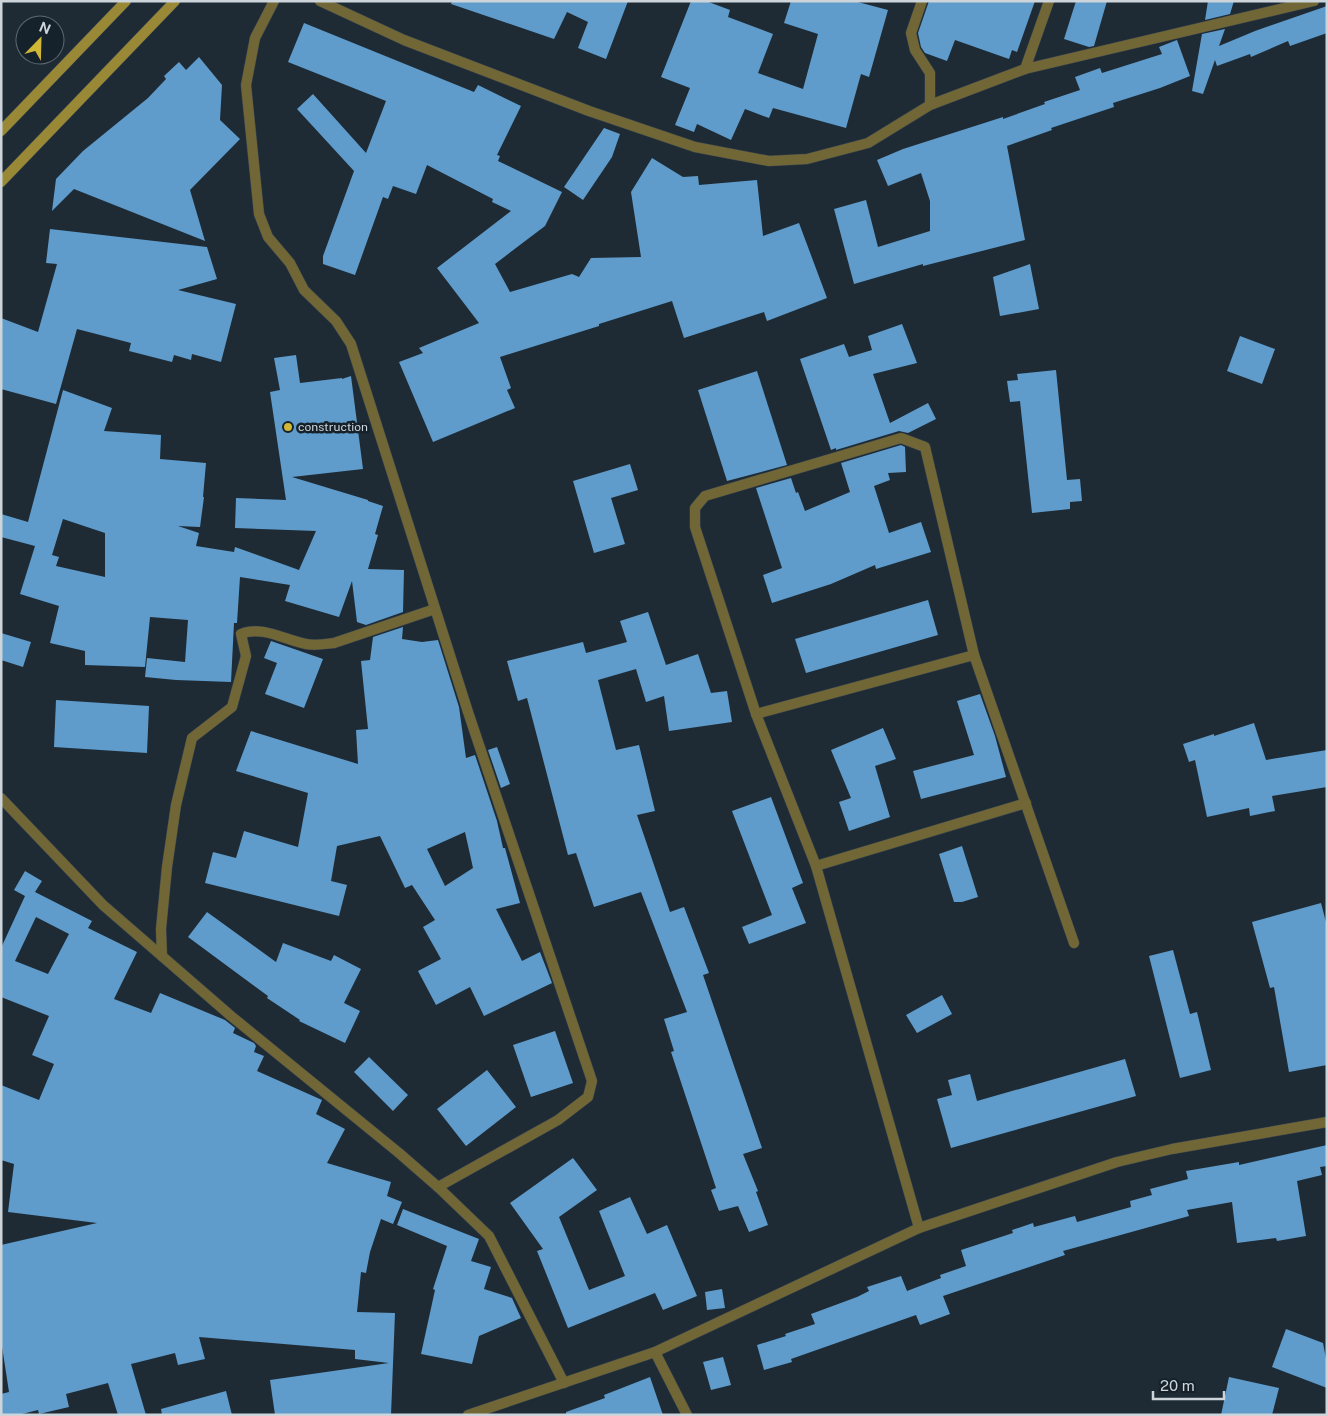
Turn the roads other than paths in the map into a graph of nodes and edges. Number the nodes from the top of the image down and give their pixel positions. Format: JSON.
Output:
{"nodes":[{"id":1,"x":126,"y":1,"type":"edge"},
{"id":2,"x":175,"y":1,"type":"edge"},
{"id":3,"x":274,"y":1,"type":"edge"},
{"id":4,"x":320,"y":1,"type":"edge"},
{"id":5,"x":922,"y":1,"type":"edge"},
{"id":6,"x":1049,"y":1,"type":"edge"},
{"id":7,"x":1310,"y":2,"type":"edge"},
{"id":8,"x":1025,"y":69,"type":"junction"},
{"id":9,"x":930,"y":105,"type":"junction"},
{"id":10,"x":1,"y":131,"type":"edge"},
{"id":11,"x":1,"y":182,"type":"edge"},
{"id":12,"x":435,"y":609,"type":"junction"},
{"id":13,"x":974,"y":655,"type":"junction"},
{"id":14,"x":756,"y":714,"type":"junction"},
{"id":15,"x":1,"y":798,"type":"edge"},
{"id":16,"x":1026,"y":803,"type":"junction"},
{"id":17,"x":816,"y":866,"type":"junction"},
{"id":18,"x":1074,"y":943,"type":"dead end"},
{"id":19,"x":162,"y":956,"type":"junction"},
{"id":20,"x":1327,"y":1122,"type":"edge"},
{"id":21,"x":438,"y":1187,"type":"junction"},
{"id":22,"x":919,"y":1228,"type":"junction"},
{"id":23,"x":656,"y":1352,"type":"junction"},
{"id":24,"x":564,"y":1383,"type":"junction"},
{"id":25,"x":468,"y":1415,"type":"edge"},
{"id":26,"x":687,"y":1415,"type":"edge"}],
"edges":[{"from":1,"to":10,"type":"street"},
{"from":2,"to":11,"type":"street"},
{"from":3,"to":12,"type":"street"},
{"from":4,"to":9,"type":"street"},
{"from":5,"to":9,"type":"street"},
{"from":6,"to":8,"type":"street"},
{"from":7,"to":8,"type":"street"},
{"from":8,"to":9,"type":"street"},
{"from":12,"to":19,"type":"street"},
{"from":12,"to":21,"type":"street"},
{"from":13,"to":14,"type":"street"},
{"from":13,"to":14,"type":"street"},
{"from":13,"to":16,"type":"street"},
{"from":14,"to":17,"type":"street"},
{"from":15,"to":19,"type":"street"},
{"from":16,"to":17,"type":"street"},
{"from":16,"to":18,"type":"street"},
{"from":17,"to":22,"type":"street"},
{"from":19,"to":21,"type":"street"},
{"from":20,"to":22,"type":"street"},
{"from":21,"to":24,"type":"street"},
{"from":22,"to":23,"type":"street"},
{"from":23,"to":24,"type":"street"},
{"from":23,"to":26,"type":"street"},
{"from":24,"to":25,"type":"street"}]}
